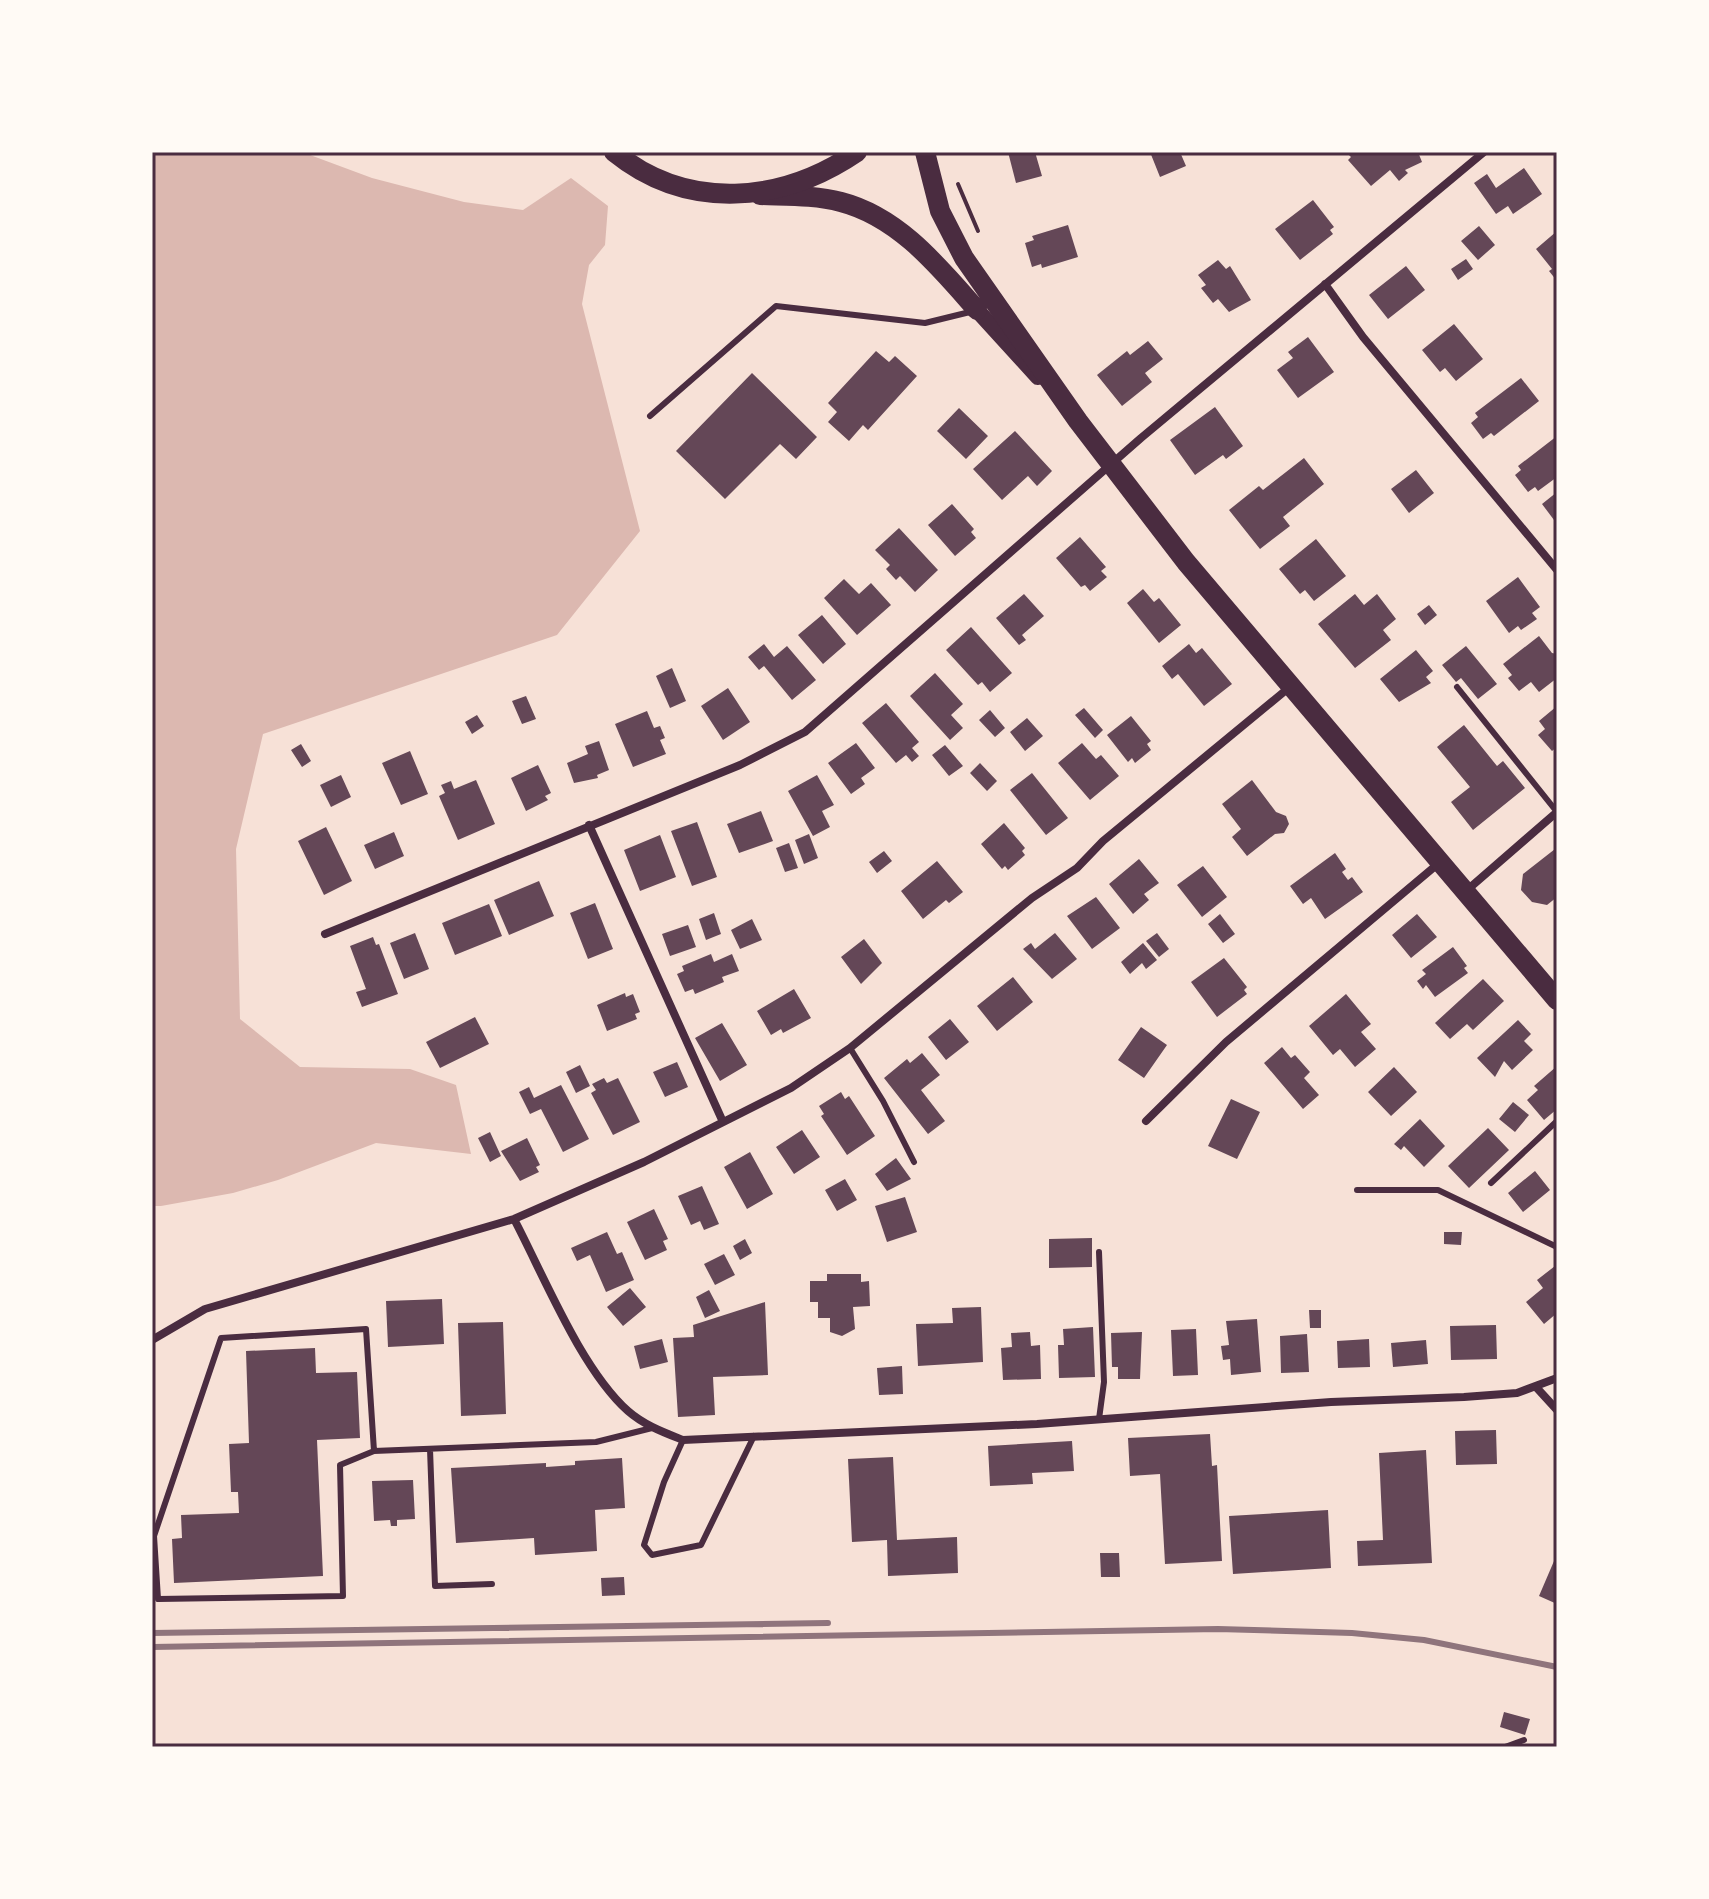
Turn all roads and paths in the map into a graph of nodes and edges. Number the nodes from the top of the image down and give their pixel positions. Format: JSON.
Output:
{"nodes":[{"id":1,"x":614,"y":152,"type":"edge"},
{"id":2,"x":857,"y":152,"type":"edge"},
{"id":3,"x":925,"y":152,"type":"edge"},
{"id":4,"x":1484,"y":152,"type":"edge"},
{"id":5,"x":955,"y":176,"type":"dead end"},
{"id":6,"x":752,"y":194,"type":"junction"},
{"id":7,"x":983,"y":245,"type":"dead end"},
{"id":8,"x":1325,"y":284,"type":"junction"},
{"id":9,"x":977,"y":310,"type":"junction"},
{"id":10,"x":650,"y":416,"type":"dead end"},
{"id":11,"x":1078,"y":421,"type":"junction"},
{"id":12,"x":1112,"y":464,"type":"junction"},
{"id":13,"x":1557,"y":570,"type":"edge"},
{"id":14,"x":1291,"y":686,"type":"junction"},
{"id":15,"x":1457,"y":687,"type":"dead end"},
{"id":16,"x":1557,"y":812,"type":"edge"},
{"id":17,"x":589,"y":825,"type":"junction"},
{"id":18,"x":1439,"y":862,"type":"junction"},
{"id":19,"x":1465,"y":891,"type":"junction"},
{"id":20,"x":325,"y":934,"type":"dead end"},
{"id":21,"x":1557,"y":1000,"type":"edge"},
{"id":22,"x":850,"y":1048,"type":"junction"},
{"id":23,"x":1146,"y":1121,"type":"dead end"},
{"id":24,"x":1557,"y":1121,"type":"edge"},
{"id":25,"x":723,"y":1122,"type":"junction"},
{"id":26,"x":914,"y":1162,"type":"dead end"},
{"id":27,"x":1491,"y":1183,"type":"dead end"},
{"id":28,"x":1357,"y":1190,"type":"dead end"},
{"id":29,"x":514,"y":1219,"type":"junction"},
{"id":30,"x":1557,"y":1247,"type":"edge"},
{"id":31,"x":1099,"y":1252,"type":"dead end"},
{"id":32,"x":152,"y":1340,"type":"edge"},
{"id":33,"x":1557,"y":1378,"type":"edge"},
{"id":34,"x":1536,"y":1387,"type":"junction"},
{"id":35,"x":1557,"y":1410,"type":"edge"},
{"id":36,"x":1099,"y":1419,"type":"junction"},
{"id":37,"x":652,"y":1428,"type":"junction"},
{"id":38,"x":754,"y":1436,"type":"junction"},
{"id":39,"x":683,"y":1440,"type":"junction"},
{"id":40,"x":430,"y":1449,"type":"junction"},
{"id":41,"x":374,"y":1451,"type":"junction"},
{"id":42,"x":492,"y":1584,"type":"dead end"},
{"id":43,"x":1524,"y":1740,"type":"dead end"},
{"id":44,"x":1505,"y":1747,"type":"edge"}],
"edges":[{"from":1,"to":6,"type":"main road"},
{"from":2,"to":6,"type":"main road"},
{"from":3,"to":11,"type":"main road"},
{"from":4,"to":8,"type":"street"},
{"from":5,"to":7,"type":"path"},
{"from":6,"to":9,"type":"main road"},
{"from":8,"to":12,"type":"street"},
{"from":8,"to":13,"type":"street"},
{"from":9,"to":10,"type":"lane"},
{"from":9,"to":11,"type":"main road"},
{"from":11,"to":12,"type":"main road"},
{"from":12,"to":14,"type":"main road"},
{"from":12,"to":17,"type":"street"},
{"from":14,"to":18,"type":"main road"},
{"from":14,"to":22,"type":"street"},
{"from":15,"to":16,"type":"lane"},
{"from":16,"to":19,"type":"street"},
{"from":17,"to":20,"type":"street"},
{"from":17,"to":25,"type":"street"},
{"from":18,"to":19,"type":"main road"},
{"from":18,"to":23,"type":"street"},
{"from":19,"to":21,"type":"main road"},
{"from":22,"to":25,"type":"street"},
{"from":22,"to":26,"type":"lane"},
{"from":24,"to":27,"type":"lane"},
{"from":25,"to":29,"type":"street"},
{"from":28,"to":30,"type":"lane"},
{"from":29,"to":32,"type":"street"},
{"from":29,"to":37,"type":"street"},
{"from":31,"to":36,"type":"lane"},
{"from":33,"to":34,"type":"street"},
{"from":34,"to":35,"type":"street"},
{"from":34,"to":36,"type":"street"},
{"from":36,"to":38,"type":"street"},
{"from":37,"to":39,"type":"street"},
{"from":37,"to":40,"type":"lane"},
{"from":38,"to":39,"type":"street"},
{"from":38,"to":39,"type":"lane"},
{"from":40,"to":41,"type":"lane"},
{"from":40,"to":42,"type":"lane"},
{"from":41,"to":41,"type":"lane"},
{"from":43,"to":44,"type":"lane"}]}
